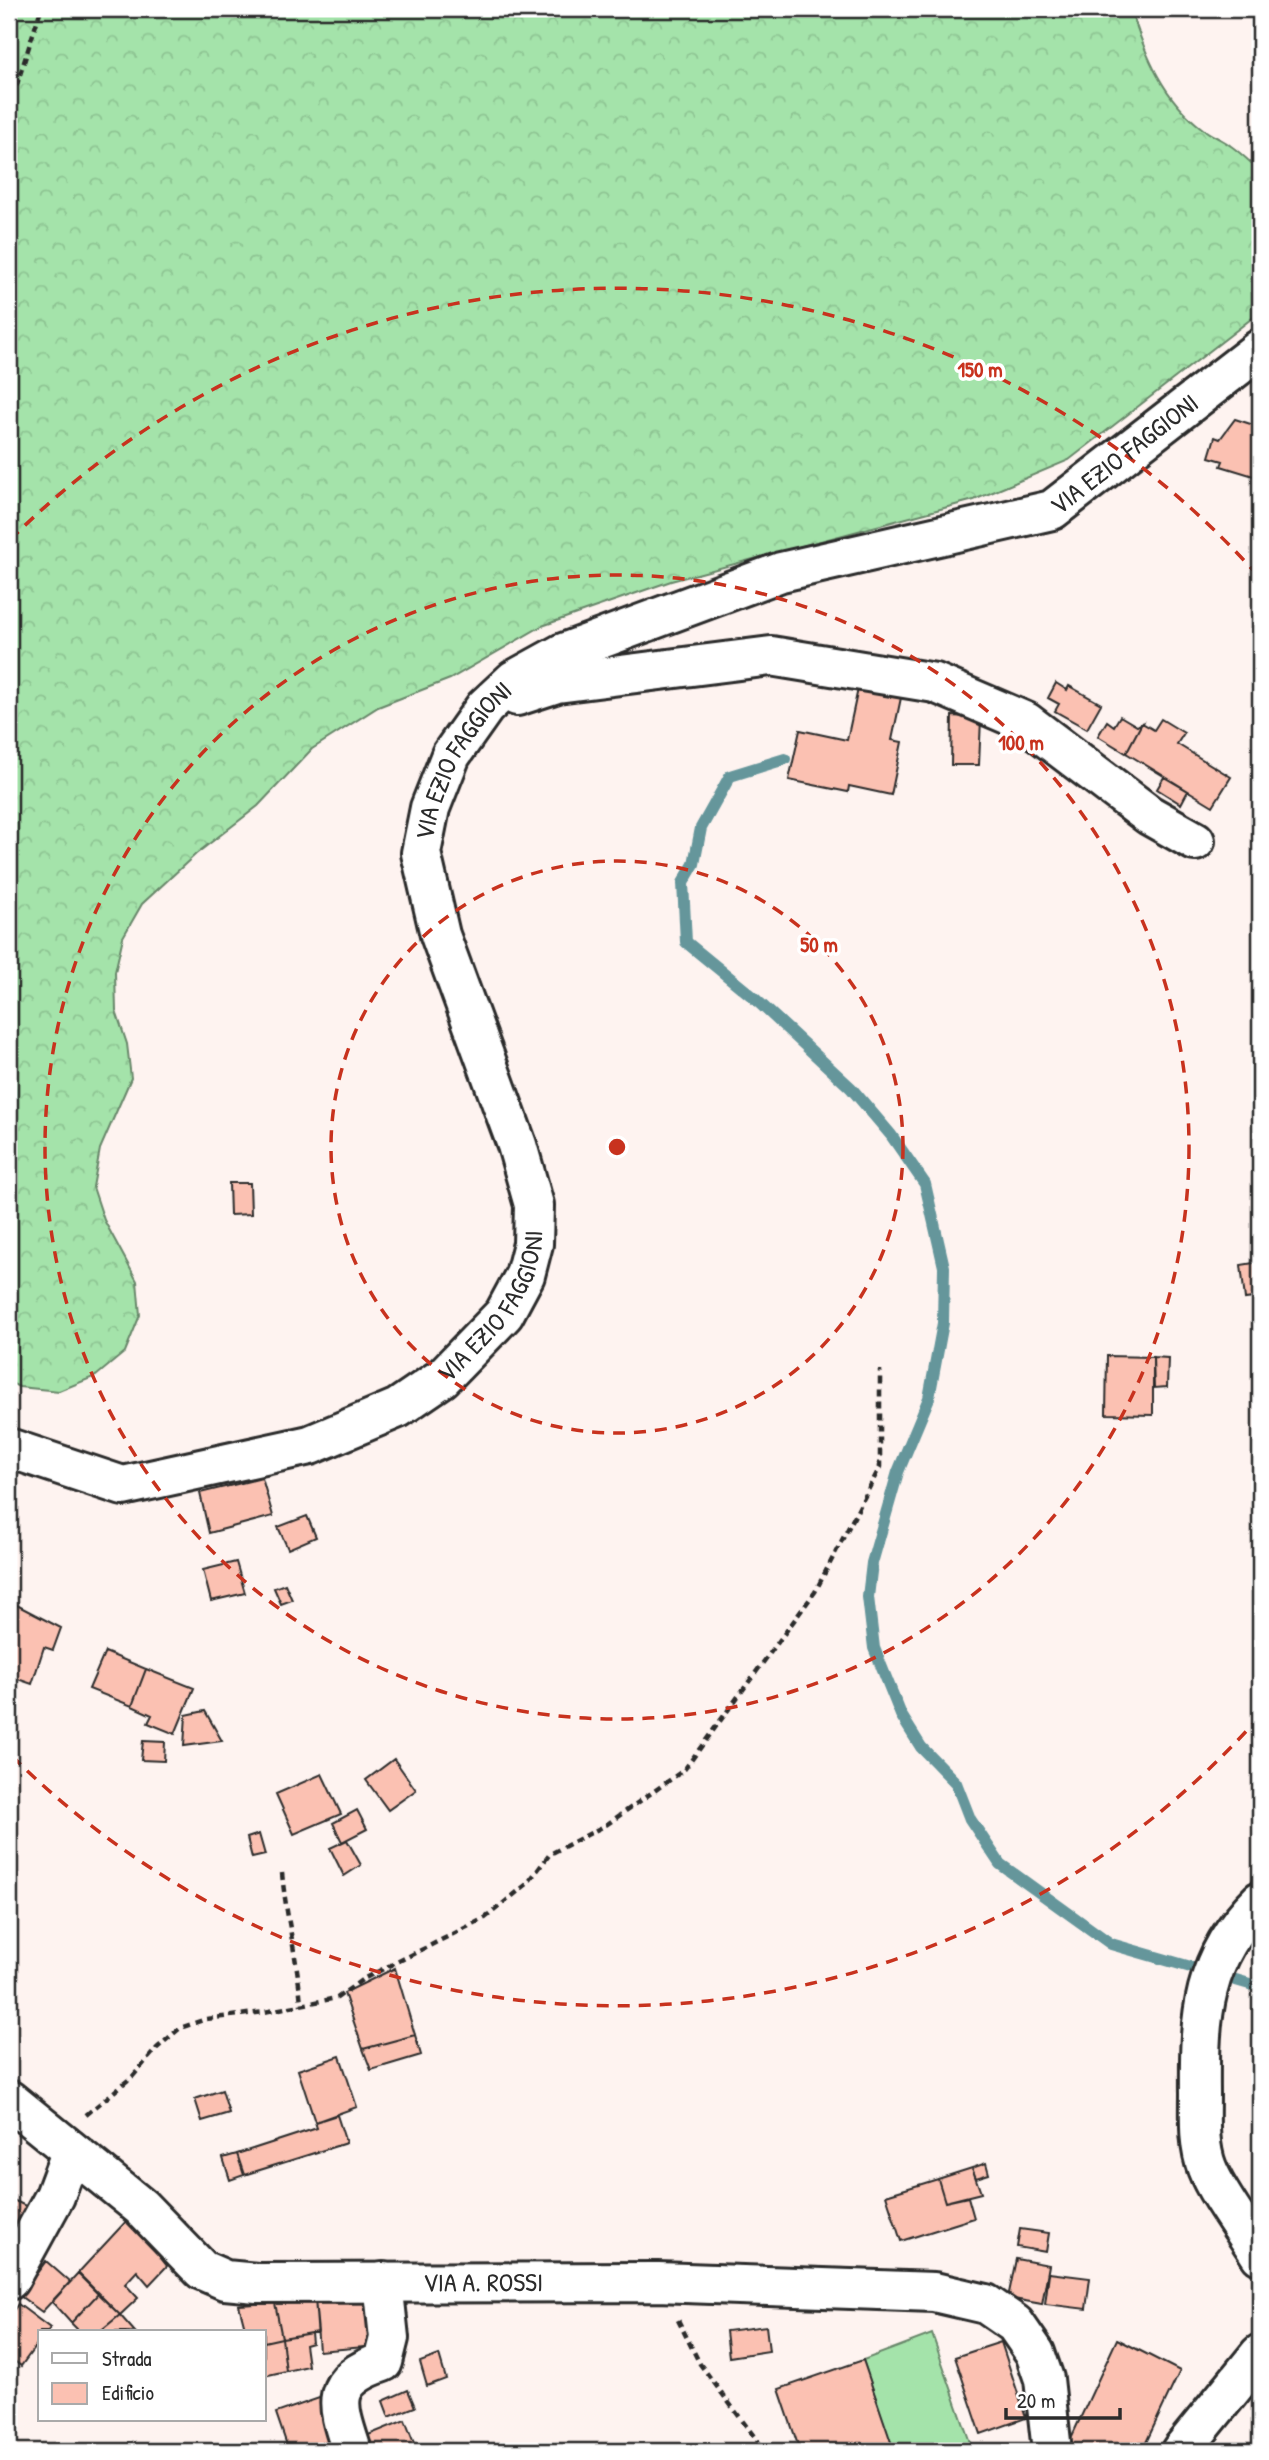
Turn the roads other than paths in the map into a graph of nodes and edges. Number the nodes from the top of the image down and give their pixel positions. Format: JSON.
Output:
{"nodes":[{"id":1,"x":1260,"y":349,"type":"edge"},
{"id":2,"x":485,"y":707,"type":"junction"},
{"id":3,"x":1195,"y":841,"type":"dead end"},
{"id":4,"x":9,"y":1448,"type":"edge"},
{"id":5,"x":1260,"y":1901,"type":"edge"},
{"id":6,"x":9,"y":2100,"type":"edge"},
{"id":7,"x":65,"y":2148,"type":"junction"},
{"id":8,"x":1260,"y":2255,"type":"edge"},
{"id":9,"x":9,"y":2280,"type":"edge"},
{"id":10,"x":383,"y":2282,"type":"junction"},
{"id":11,"x":1260,"y":2354,"type":"edge"},
{"id":12,"x":352,"y":2451,"type":"edge"},
{"id":13,"x":1052,"y":2451,"type":"edge"},
{"id":14,"x":1181,"y":2451,"type":"edge"}],
"edges":[{"from":1,"to":2,"type":"street","name":"VIA EZIO FAGGIONI"},
{"from":2,"to":3,"type":"street"},
{"from":2,"to":4,"type":"street","name":"VIA EZIO FAGGIONI"},
{"from":5,"to":8,"type":"street"},
{"from":6,"to":7,"type":"street","name":"VIA A. ROSSI"},
{"from":7,"to":9,"type":"street"},
{"from":7,"to":10,"type":"street","name":"VIA A. ROSSI"},
{"from":10,"to":12,"type":"street"},
{"from":10,"to":13,"type":"street","name":"VIA A. ROSSI"},
{"from":11,"to":14,"type":"street"}]}
